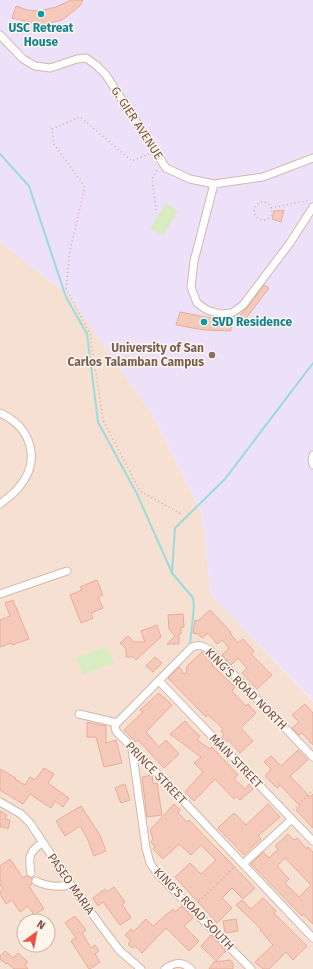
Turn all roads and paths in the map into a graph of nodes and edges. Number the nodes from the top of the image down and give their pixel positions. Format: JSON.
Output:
{"nodes":[{"id":1,"x":0,"y":35,"type":"edge"},
{"id":2,"x":155,"y":151,"type":"junction"},
{"id":3,"x":313,"y":158,"type":"edge"},
{"id":4,"x":161,"y":161,"type":"junction"},
{"id":5,"x":214,"y":184,"type":"junction"},
{"id":6,"x":313,"y":199,"type":"edge"},
{"id":7,"x":313,"y":207,"type":"edge"},
{"id":8,"x":271,"y":208,"type":"junction"},
{"id":9,"x":156,"y":210,"type":"dead end"},
{"id":10,"x":0,"y":413,"type":"edge"},
{"id":11,"x":313,"y":455,"type":"edge"},
{"id":12,"x":313,"y":464,"type":"edge"},
{"id":13,"x":0,"y":504,"type":"edge"},
{"id":14,"x":181,"y":514,"type":"dead end"},
{"id":15,"x":67,"y":571,"type":"dead end"},
{"id":16,"x":0,"y":594,"type":"edge"},
{"id":17,"x":158,"y":681,"type":"junction"},
{"id":18,"x":79,"y":714,"type":"dead end"},
{"id":19,"x":117,"y":723,"type":"junction"},
{"id":20,"x":132,"y":749,"type":"junction"},
{"id":21,"x":313,"y":757,"type":"edge"},
{"id":22,"x":313,"y":790,"type":"edge"},
{"id":23,"x":0,"y":802,"type":"edge"},
{"id":24,"x":290,"y":817,"type":"junction"},
{"id":25,"x":43,"y":842,"type":"junction"},
{"id":26,"x":313,"y":842,"type":"edge"},
{"id":27,"x":241,"y":863,"type":"junction"},
{"id":28,"x":31,"y":873,"type":"dead end"},
{"id":29,"x":36,"y":881,"type":"dead end"},
{"id":30,"x":71,"y":885,"type":"junction"},
{"id":31,"x":192,"y":908,"type":"junction"},
{"id":32,"x":313,"y":938,"type":"edge"},
{"id":33,"x":141,"y":969,"type":"edge"},
{"id":34,"x":165,"y":969,"type":"edge"},
{"id":35,"x":191,"y":969,"type":"edge"},
{"id":36,"x":251,"y":969,"type":"edge"}],
"edges":[{"from":1,"to":2,"type":"street","name":"G. GIER AVENUE"},
{"from":2,"to":4,"type":"street","name":"G. GIER AVENUE"},
{"from":2,"to":14,"type":"path"},
{"from":3,"to":5,"type":"street","name":"G. GIER AVENUE"},
{"from":4,"to":5,"type":"street","name":"G. GIER AVENUE"},
{"from":4,"to":9,"type":"path"},
{"from":5,"to":7,"type":"street"},
{"from":6,"to":8,"type":"path"},
{"from":8,"to":8,"type":"path"},
{"from":10,"to":13,"type":"street"},
{"from":11,"to":12,"type":"street"},
{"from":15,"to":16,"type":"street"},
{"from":17,"to":19,"type":"street"},
{"from":17,"to":21,"type":"street","name":"KING'S ROAD NORTH"},
{"from":17,"to":24,"type":"street","name":"MAIN STREET"},
{"from":18,"to":19,"type":"street"},
{"from":19,"to":20,"type":"street","name":"PRINCE STREET"},
{"from":20,"to":27,"type":"street","name":"PRINCE STREET"},
{"from":20,"to":31,"type":"street","name":"KING'S ROAD SOUTH"},
{"from":22,"to":24,"type":"path"},
{"from":23,"to":25,"type":"street","name":"PASEO MARIA"},
{"from":24,"to":26,"type":"street","name":"MAIN STREET"},
{"from":24,"to":27,"type":"street"},
{"from":25,"to":28,"type":"street"},
{"from":25,"to":30,"type":"street","name":"PASEO MARIA"},
{"from":27,"to":31,"type":"path"},
{"from":27,"to":32,"type":"street","name":"PRINCE STREET"},
{"from":29,"to":30,"type":"street"},
{"from":30,"to":33,"type":"street","name":"PASEO MARIA"},
{"from":31,"to":36,"type":"street","name":"KING'S ROAD SOUTH"},
{"from":34,"to":35,"type":"street"}]}
